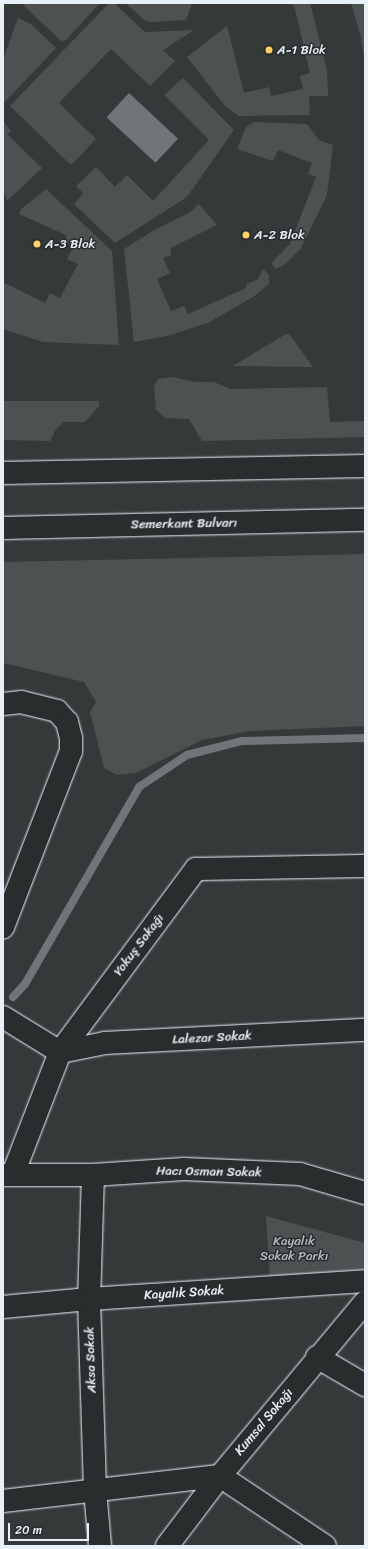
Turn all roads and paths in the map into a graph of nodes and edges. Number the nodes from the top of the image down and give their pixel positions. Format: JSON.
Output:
{"nodes":[{"id":1,"x":365,"y":466,"type":"edge"},
{"id":2,"x":3,"y":473,"type":"edge"},
{"id":3,"x":365,"y":520,"type":"edge"},
{"id":4,"x":3,"y":528,"type":"edge"},
{"id":5,"x":3,"y":704,"type":"edge"},
{"id":6,"x":365,"y":866,"type":"edge"},
{"id":7,"x":3,"y":927,"type":"edge"},
{"id":8,"x":3,"y":1017,"type":"edge"},
{"id":9,"x":365,"y":1030,"type":"edge"},
{"id":10,"x":60,"y":1052,"type":"junction"},
{"id":11,"x":8,"y":1174,"type":"edge"},
{"id":12,"x":93,"y":1175,"type":"junction"},
{"id":13,"x":365,"y":1193,"type":"edge"},
{"id":14,"x":365,"y":1281,"type":"edge"},
{"id":15,"x":89,"y":1299,"type":"junction"},
{"id":16,"x":365,"y":1302,"type":"edge"},
{"id":17,"x":3,"y":1307,"type":"edge"},
{"id":18,"x":318,"y":1357,"type":"junction"},
{"id":19,"x":365,"y":1385,"type":"edge"},
{"id":20,"x":220,"y":1476,"type":"junction"},
{"id":21,"x":95,"y":1490,"type":"junction"},
{"id":22,"x":3,"y":1501,"type":"edge"},
{"id":23,"x":100,"y":1546,"type":"edge"},
{"id":24,"x":167,"y":1546,"type":"edge"},
{"id":25,"x":325,"y":1546,"type":"edge"}],
"edges":[{"from":1,"to":2,"type":"street"},
{"from":3,"to":4,"type":"street","name":"Semerkant Bulvarı"},
{"from":5,"to":7,"type":"street"},
{"from":6,"to":10,"type":"street","name":"Yokuş Sokağı"},
{"from":8,"to":10,"type":"street"},
{"from":9,"to":10,"type":"street","name":"Lalezar Sokak"},
{"from":10,"to":11,"type":"street","name":"Yokuş Sokağı"},
{"from":11,"to":12,"type":"street","name":"Hacı Osman Sokak"},
{"from":12,"to":13,"type":"street","name":"Hacı Osman Sokak"},
{"from":12,"to":15,"type":"street","name":"Aksa Sokak"},
{"from":14,"to":15,"type":"street","name":"Kayalık Sokak"},
{"from":15,"to":17,"type":"street","name":"Kayalık Sokak"},
{"from":15,"to":21,"type":"street","name":"Aksa Sokak"},
{"from":16,"to":18,"type":"street","name":"Kumsal Sokağı"},
{"from":18,"to":19,"type":"street"},
{"from":18,"to":20,"type":"street","name":"Kumsal Sokağı"},
{"from":20,"to":21,"type":"street"},
{"from":20,"to":24,"type":"street","name":"Kumsal Sokağı"},
{"from":20,"to":25,"type":"street"},
{"from":21,"to":22,"type":"street"},
{"from":21,"to":23,"type":"street","name":"Aksa Sokak"}]}
